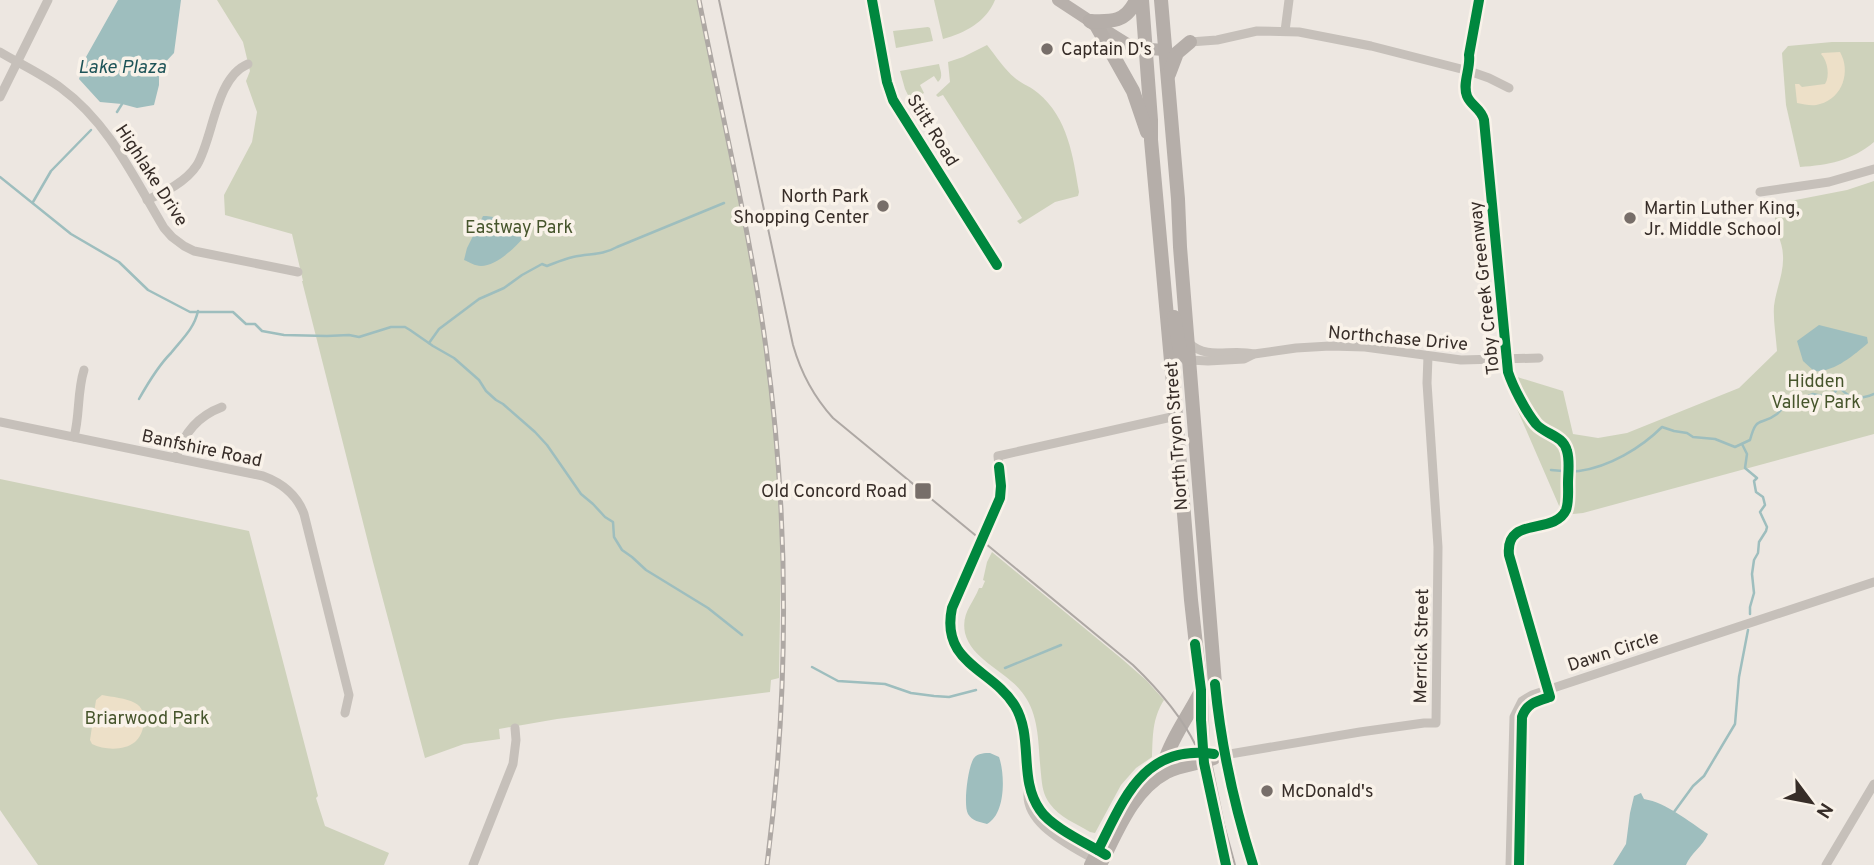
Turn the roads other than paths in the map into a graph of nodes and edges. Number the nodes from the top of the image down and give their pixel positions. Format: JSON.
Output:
{"nodes":[{"id":1,"x":48,"y":0,"type":"edge"},
{"id":2,"x":872,"y":0,"type":"edge"},
{"id":3,"x":1058,"y":0,"type":"edge"},
{"id":4,"x":1136,"y":0,"type":"edge"},
{"id":5,"x":1142,"y":0,"type":"edge"},
{"id":6,"x":1161,"y":0,"type":"edge"},
{"id":7,"x":1289,"y":0,"type":"edge"},
{"id":8,"x":1093,"y":23,"type":"junction"},
{"id":9,"x":1163,"y":23,"type":"junction"},
{"id":10,"x":1285,"y":31,"type":"junction"},
{"id":11,"x":1190,"y":42,"type":"junction"},
{"id":12,"x":1145,"y":50,"type":"junction"},
{"id":13,"x":1165,"y":50,"type":"junction"},
{"id":14,"x":0,"y":52,"type":"edge"},
{"id":15,"x":18,"y":62,"type":"junction"},
{"id":16,"x":248,"y":64,"type":"dead end"},
{"id":17,"x":1168,"y":79,"type":"junction"},
{"id":18,"x":1509,"y":88,"type":"dead end"},
{"id":19,"x":0,"y":97,"type":"edge"},
{"id":20,"x":1150,"y":140,"type":"junction"},
{"id":21,"x":1874,"y":169,"type":"edge"},
{"id":22,"x":1760,"y":192,"type":"dead end"},
{"id":23,"x":148,"y":200,"type":"junction"},
{"id":24,"x":997,"y":265,"type":"dead end"},
{"id":25,"x":298,"y":272,"type":"dead end"},
{"id":26,"x":1163,"y":278,"type":"junction"},
{"id":27,"x":1189,"y":343,"type":"junction"},
{"id":28,"x":1254,"y":354,"type":"junction"},
{"id":29,"x":1428,"y":356,"type":"junction"},
{"id":30,"x":1539,"y":358,"type":"dead end"},
{"id":31,"x":1190,"y":360,"type":"junction"},
{"id":32,"x":84,"y":370,"type":"dead end"},
{"id":33,"x":222,"y":407,"type":"dead end"},
{"id":34,"x":1176,"y":416,"type":"junction"},
{"id":35,"x":0,"y":422,"type":"edge"},
{"id":36,"x":74,"y":437,"type":"junction"},
{"id":37,"x":176,"y":458,"type":"junction"},
{"id":38,"x":1874,"y":582,"type":"edge"},
{"id":39,"x":1201,"y":691,"type":"junction"},
{"id":40,"x":345,"y":713,"type":"dead end"},
{"id":41,"x":515,"y":728,"type":"dead end"},
{"id":42,"x":1224,"y":755,"type":"junction"},
{"id":43,"x":1203,"y":757,"type":"junction"},
{"id":44,"x":1165,"y":760,"type":"junction"},
{"id":45,"x":1874,"y":784,"type":"edge"},
{"id":46,"x":1098,"y":860,"type":"edge"},
{"id":47,"x":472,"y":865,"type":"edge"},
{"id":48,"x":1226,"y":865,"type":"edge"},
{"id":49,"x":1252,"y":865,"type":"edge"},
{"id":50,"x":1510,"y":865,"type":"edge"},
{"id":51,"x":1826,"y":865,"type":"edge"}],
"edges":[{"from":1,"to":15,"type":"street"},
{"from":2,"to":24,"type":"street","name":"Stitt Road"},
{"from":3,"to":8,"type":"street"},
{"from":4,"to":8,"type":"main road"},
{"from":5,"to":12,"type":"main road","name":"North Tryon Street"},
{"from":6,"to":9,"type":"main road","name":"North Tryon Street"},
{"from":7,"to":10,"type":"street"},
{"from":8,"to":12,"type":"street"},
{"from":8,"to":20,"type":"main road"},
{"from":9,"to":11,"type":"main road"},
{"from":9,"to":13,"type":"main road","name":"North Tryon Street"},
{"from":10,"to":11,"type":"street"},
{"from":10,"to":18,"type":"street"},
{"from":11,"to":17,"type":"main road"},
{"from":12,"to":13,"type":"street"},
{"from":12,"to":20,"type":"main road","name":"North Tryon Street"},
{"from":13,"to":17,"type":"main road","name":"North Tryon Street"},
{"from":14,"to":15,"type":"street","name":"Highlake Drive"},
{"from":15,"to":19,"type":"street"},
{"from":15,"to":23,"type":"street","name":"Highlake Drive"},
{"from":16,"to":23,"type":"street"},
{"from":17,"to":27,"type":"main road","name":"North Tryon Street"},
{"from":20,"to":26,"type":"main road","name":"North Tryon Street"},
{"from":21,"to":22,"type":"street"},
{"from":23,"to":25,"type":"street","name":"Highlake Drive"},
{"from":26,"to":31,"type":"main road"},
{"from":26,"to":34,"type":"main road","name":"North Tryon Street"},
{"from":27,"to":28,"type":"street","name":"Northchase Drive"},
{"from":27,"to":31,"type":"main road","name":"North Tryon Street"},
{"from":28,"to":29,"type":"street","name":"Northchase Drive"},
{"from":28,"to":31,"type":"street","name":"Northchase Drive"},
{"from":29,"to":30,"type":"street","name":"Northchase Drive"},
{"from":29,"to":42,"type":"street","name":"Merrick Street"},
{"from":31,"to":42,"type":"main road","name":"North Tryon Street"},
{"from":32,"to":36,"type":"street"},
{"from":33,"to":37,"type":"street"},
{"from":34,"to":39,"type":"main road","name":"North Tryon Street"},
{"from":34,"to":46,"type":"street"},
{"from":35,"to":36,"type":"street","name":"Banfshire Road"},
{"from":36,"to":37,"type":"street","name":"Banfshire Road"},
{"from":37,"to":40,"type":"street","name":"Banfshire Road"},
{"from":38,"to":50,"type":"street","name":"Dawn Circle"},
{"from":39,"to":43,"type":"main road","name":"North Tryon Street"},
{"from":39,"to":44,"type":"main road"},
{"from":41,"to":47,"type":"street"},
{"from":42,"to":43,"type":"street"},
{"from":42,"to":49,"type":"main road","name":"North Tryon Street"},
{"from":43,"to":44,"type":"street"},
{"from":43,"to":46,"type":"street"},
{"from":43,"to":48,"type":"main road","name":"North Tryon Street"},
{"from":44,"to":46,"type":"street"},
{"from":45,"to":51,"type":"street"}]}
